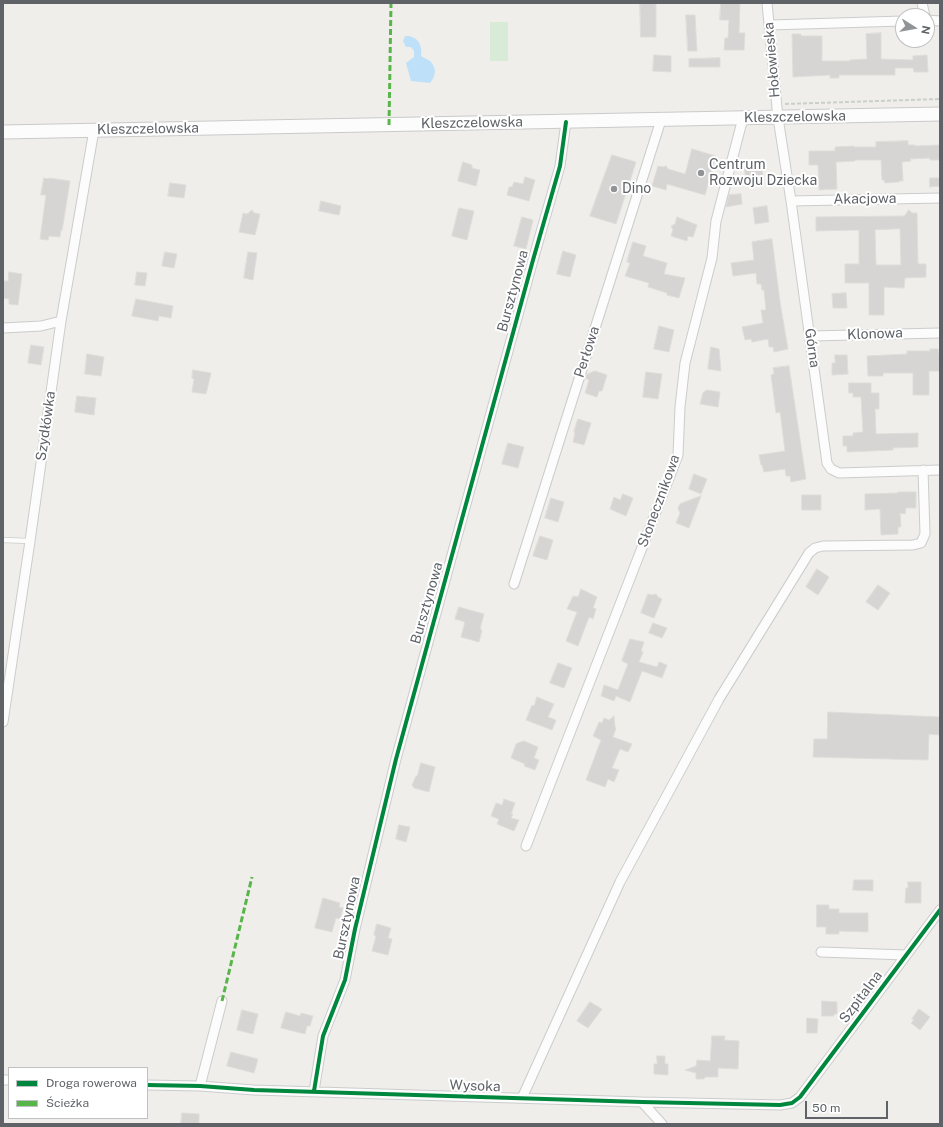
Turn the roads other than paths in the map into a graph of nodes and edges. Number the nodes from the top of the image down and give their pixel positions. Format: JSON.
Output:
{"nodes":[{"id":1,"x":767,"y":3,"type":"edge"},
{"id":2,"x":895,"y":21,"type":"edge"},
{"id":3,"x":770,"y":25,"type":"junction"},
{"id":4,"x":940,"y":114,"type":"edge"},
{"id":5,"x":743,"y":118,"type":"junction"},
{"id":6,"x":778,"y":118,"type":"junction"},
{"id":7,"x":661,"y":120,"type":"junction"},
{"id":8,"x":566,"y":122,"type":"junction"},
{"id":9,"x":94,"y":130,"type":"junction"},
{"id":10,"x":3,"y":132,"type":"edge"},
{"id":11,"x":940,"y":198,"type":"edge"},
{"id":12,"x":791,"y":201,"type":"junction"},
{"id":13,"x":61,"y":321,"type":"junction"},
{"id":14,"x":3,"y":328,"type":"edge"},
{"id":15,"x":940,"y":333,"type":"edge"},
{"id":16,"x":810,"y":336,"type":"junction"},
{"id":17,"x":923,"y":470,"type":"junction"},
{"id":18,"x":940,"y":470,"type":"edge"},
{"id":19,"x":3,"y":540,"type":"edge"},
{"id":20,"x":30,"y":541,"type":"junction"},
{"id":21,"x":514,"y":584,"type":"dead end"},
{"id":22,"x":3,"y":722,"type":"edge"},
{"id":23,"x":526,"y":846,"type":"dead end"},
{"id":24,"x":940,"y":910,"type":"edge"},
{"id":25,"x":821,"y":952,"type":"dead end"},
{"id":26,"x":906,"y":955,"type":"junction"},
{"id":27,"x":222,"y":1001,"type":"dead end"},
{"id":28,"x":148,"y":1085,"type":"edge"},
{"id":29,"x":200,"y":1086,"type":"junction"},
{"id":30,"x":314,"y":1091,"type":"junction"},
{"id":31,"x":800,"y":1097,"type":"joint"},
{"id":32,"x":522,"y":1098,"type":"junction"},
{"id":33,"x":642,"y":1102,"type":"junction"},
{"id":34,"x":662,"y":1124,"type":"edge"}],
"edges":[{"from":1,"to":3,"type":"street","name":"Hołowieska"},
{"from":2,"to":3,"type":"street"},
{"from":3,"to":6,"type":"street","name":"Hołowieska"},
{"from":4,"to":6,"type":"main road","name":"Kleszczelowska"},
{"from":5,"to":6,"type":"main road","name":"Kleszczelowska"},
{"from":5,"to":7,"type":"main road","name":"Kleszczelowska"},
{"from":5,"to":23,"type":"street","name":"Słonecznikowa"},
{"from":6,"to":12,"type":"street","name":"Górna"},
{"from":7,"to":8,"type":"main road","name":"Kleszczelowska"},
{"from":7,"to":21,"type":"street","name":"Perłowa"},
{"from":8,"to":9,"type":"main road","name":"Kleszczelowska"},
{"from":8,"to":30,"type":"street","name":"Bursztynowa"},
{"from":9,"to":10,"type":"main road","name":"Kleszczelowska"},
{"from":9,"to":13,"type":"street","name":"Szydłówka"},
{"from":11,"to":12,"type":"street","name":"Akacjowa"},
{"from":12,"to":16,"type":"street","name":"Górna"},
{"from":13,"to":14,"type":"street"},
{"from":13,"to":20,"type":"street","name":"Szydłówka"},
{"from":15,"to":16,"type":"street","name":"Klonowa"},
{"from":16,"to":17,"type":"street","name":"Górna"},
{"from":17,"to":18,"type":"street","name":"Górna"},
{"from":17,"to":32,"type":"street"},
{"from":19,"to":20,"type":"lane"},
{"from":20,"to":22,"type":"street","name":"Szydłówka"},
{"from":24,"to":26,"type":"street","name":"Szpitalna"},
{"from":25,"to":26,"type":"street"},
{"from":26,"to":31,"type":"street","name":"Szpitalna"},
{"from":27,"to":29,"type":"street"},
{"from":28,"to":29,"type":"street","name":"Wysoka"},
{"from":29,"to":30,"type":"street","name":"Wysoka"},
{"from":30,"to":32,"type":"street","name":"Wysoka"},
{"from":31,"to":33,"type":"street","name":"Wysoka"},
{"from":32,"to":33,"type":"street","name":"Wysoka"},
{"from":33,"to":34,"type":"street"}]}
